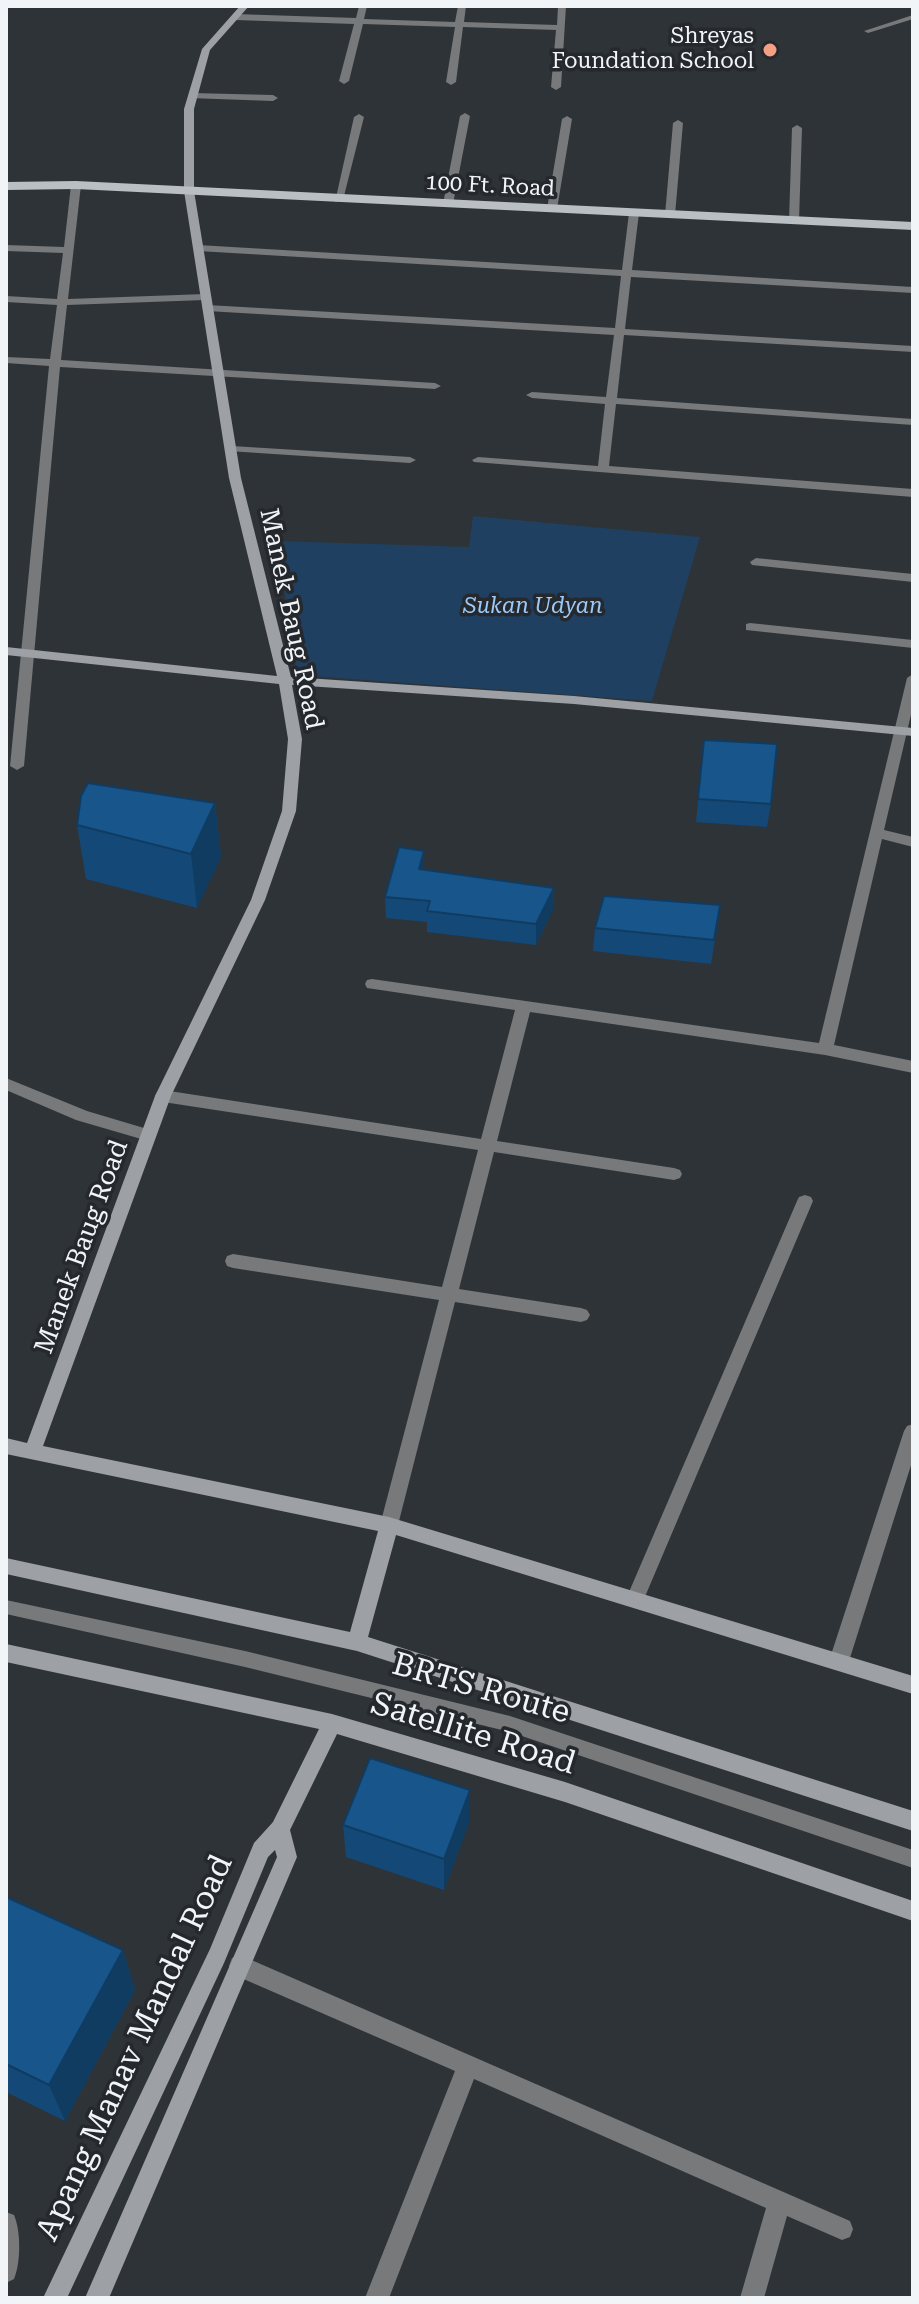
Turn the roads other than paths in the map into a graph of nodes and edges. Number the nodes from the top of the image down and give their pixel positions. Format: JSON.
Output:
{"nodes":[{"id":1,"x":363,"y":6,"type":"edge"},
{"id":2,"x":462,"y":6,"type":"edge"},
{"id":3,"x":562,"y":6,"type":"edge"},
{"id":4,"x":240,"y":11,"type":"edge"},
{"id":5,"x":913,"y":17,"type":"edge"},
{"id":6,"x":360,"y":21,"type":"junction"},
{"id":7,"x":460,"y":25,"type":"junction"},
{"id":8,"x":561,"y":28,"type":"junction"},
{"id":9,"x":868,"y":31,"type":"dead end"},
{"id":10,"x":344,"y":81,"type":"dead end"},
{"id":11,"x":451,"y":82,"type":"dead end"},
{"id":12,"x":556,"y":87,"type":"dead end"},
{"id":13,"x":192,"y":96,"type":"junction"},
{"id":14,"x":273,"y":98,"type":"dead end"},
{"id":15,"x":465,"y":116,"type":"dead end"},
{"id":16,"x":359,"y":117,"type":"dead end"},
{"id":17,"x":567,"y":119,"type":"dead end"},
{"id":18,"x":678,"y":123,"type":"dead end"},
{"id":19,"x":797,"y":128,"type":"dead end"},
{"id":20,"x":6,"y":175,"type":"edge"},
{"id":21,"x":71,"y":185,"type":"junction"},
{"id":22,"x":6,"y":186,"type":"edge"},
{"id":23,"x":189,"y":191,"type":"junction"},
{"id":24,"x":338,"y":200,"type":"junction"},
{"id":25,"x":448,"y":204,"type":"junction"},
{"id":26,"x":552,"y":209,"type":"junction"},
{"id":27,"x":634,"y":213,"type":"junction"},
{"id":28,"x":670,"y":215,"type":"junction"},
{"id":29,"x":794,"y":221,"type":"junction"},
{"id":30,"x":913,"y":226,"type":"edge"},
{"id":31,"x":6,"y":248,"type":"edge"},
{"id":32,"x":198,"y":248,"type":"junction"},
{"id":33,"x":68,"y":250,"type":"junction"},
{"id":34,"x":627,"y":273,"type":"junction"},
{"id":35,"x":913,"y":290,"type":"edge"},
{"id":36,"x":6,"y":299,"type":"edge"},
{"id":37,"x":62,"y":302,"type":"junction"},
{"id":38,"x":206,"y":302,"type":"junction"},
{"id":39,"x":620,"y":331,"type":"junction"},
{"id":40,"x":913,"y":349,"type":"edge"},
{"id":41,"x":6,"y":360,"type":"edge"},
{"id":42,"x":55,"y":363,"type":"junction"},
{"id":43,"x":217,"y":373,"type":"junction"},
{"id":44,"x":435,"y":386,"type":"dead end"},
{"id":45,"x":532,"y":395,"type":"dead end"},
{"id":46,"x":611,"y":399,"type":"junction"},
{"id":47,"x":913,"y":422,"type":"edge"},
{"id":48,"x":232,"y":449,"type":"junction"},
{"id":49,"x":410,"y":460,"type":"dead end"},
{"id":50,"x":478,"y":460,"type":"dead end"},
{"id":51,"x":603,"y":468,"type":"junction"},
{"id":52,"x":913,"y":493,"type":"edge"},
{"id":53,"x":756,"y":562,"type":"dead end"},
{"id":54,"x":913,"y":578,"type":"edge"},
{"id":55,"x":750,"y":627,"type":"dead end"},
{"id":56,"x":913,"y":644,"type":"edge"},
{"id":57,"x":6,"y":651,"type":"edge"},
{"id":58,"x":29,"y":654,"type":"junction"},
{"id":59,"x":913,"y":678,"type":"edge"},
{"id":60,"x":285,"y":681,"type":"junction"},
{"id":61,"x":907,"y":732,"type":"edge"},
{"id":62,"x":17,"y":766,"type":"dead end"},
{"id":63,"x":877,"y":833,"type":"junction"},
{"id":64,"x":913,"y":842,"type":"edge"},
{"id":65,"x":372,"y":984,"type":"dead end"},
{"id":66,"x":524,"y":1005,"type":"junction"},
{"id":67,"x":825,"y":1049,"type":"junction"},
{"id":68,"x":913,"y":1067,"type":"edge"},
{"id":69,"x":6,"y":1084,"type":"edge"},
{"id":70,"x":163,"y":1096,"type":"junction"},
{"id":71,"x":148,"y":1135,"type":"junction"},
{"id":72,"x":486,"y":1148,"type":"junction"},
{"id":73,"x":674,"y":1174,"type":"dead end"},
{"id":74,"x":805,"y":1201,"type":"dead end"},
{"id":75,"x":233,"y":1261,"type":"dead end"},
{"id":76,"x":449,"y":1297,"type":"junction"},
{"id":77,"x":581,"y":1315,"type":"dead end"},
{"id":78,"x":913,"y":1431,"type":"edge"},
{"id":79,"x":6,"y":1446,"type":"edge"},
{"id":80,"x":32,"y":1453,"type":"junction"},
{"id":81,"x":389,"y":1525,"type":"junction"},
{"id":82,"x":6,"y":1566,"type":"edge"},
{"id":83,"x":635,"y":1599,"type":"junction"},
{"id":84,"x":12,"y":1607,"type":"edge"},
{"id":85,"x":357,"y":1642,"type":"junction"},
{"id":86,"x":6,"y":1653,"type":"edge"},
{"id":87,"x":839,"y":1661,"type":"junction"},
{"id":88,"x":913,"y":1685,"type":"edge"},
{"id":89,"x":332,"y":1723,"type":"junction"},
{"id":90,"x":913,"y":1821,"type":"edge"},
{"id":91,"x":280,"y":1829,"type":"junction"},
{"id":92,"x":913,"y":1859,"type":"edge"},
{"id":93,"x":913,"y":1911,"type":"edge"},
{"id":94,"x":240,"y":1966,"type":"junction"},
{"id":95,"x":467,"y":2068,"type":"junction"},
{"id":96,"x":779,"y":2203,"type":"junction"},
{"id":97,"x":6,"y":2223,"type":"edge"},
{"id":98,"x":842,"y":2229,"type":"dead end"},
{"id":99,"x":6,"y":2271,"type":"edge"},
{"id":100,"x":55,"y":2298,"type":"edge"},
{"id":101,"x":97,"y":2298,"type":"edge"},
{"id":102,"x":377,"y":2298,"type":"edge"},
{"id":103,"x":752,"y":2298,"type":"edge"}],
"edges":[{"from":1,"to":6,"type":"street"},
{"from":2,"to":7,"type":"street"},
{"from":3,"to":8,"type":"street"},
{"from":4,"to":6,"type":"street"},
{"from":4,"to":13,"type":"street","name":"Manek Baug Road"},
{"from":5,"to":9,"type":"lane"},
{"from":6,"to":7,"type":"street"},
{"from":6,"to":10,"type":"street"},
{"from":7,"to":8,"type":"street"},
{"from":7,"to":11,"type":"street"},
{"from":8,"to":12,"type":"street"},
{"from":13,"to":14,"type":"street"},
{"from":13,"to":23,"type":"street","name":"Manek Baug Road"},
{"from":15,"to":25,"type":"street"},
{"from":16,"to":24,"type":"street"},
{"from":17,"to":26,"type":"street"},
{"from":18,"to":28,"type":"street"},
{"from":19,"to":29,"type":"street"},
{"from":20,"to":21,"type":"main road","name":"100 Ft. Road"},
{"from":21,"to":22,"type":"main road","name":"100 Ft. Road"},
{"from":21,"to":23,"type":"main road","name":"100 Ft. Road"},
{"from":21,"to":33,"type":"street"},
{"from":23,"to":24,"type":"main road","name":"100 Ft. Road"},
{"from":23,"to":32,"type":"street","name":"Manek Baug Road"},
{"from":24,"to":25,"type":"main road","name":"100 Ft. Road"},
{"from":25,"to":26,"type":"main road","name":"100 Ft. Road"},
{"from":26,"to":27,"type":"main road","name":"100 Ft. Road"},
{"from":27,"to":28,"type":"main road","name":"100 Ft. Road"},
{"from":27,"to":34,"type":"street"},
{"from":28,"to":29,"type":"main road","name":"100 Ft. Road"},
{"from":29,"to":30,"type":"main road","name":"100 Ft. Road"},
{"from":31,"to":33,"type":"street"},
{"from":32,"to":34,"type":"street"},
{"from":32,"to":38,"type":"street","name":"Manek Baug Road"},
{"from":33,"to":37,"type":"street"},
{"from":34,"to":35,"type":"street"},
{"from":34,"to":39,"type":"street"},
{"from":36,"to":37,"type":"street"},
{"from":37,"to":38,"type":"street"},
{"from":37,"to":42,"type":"street"},
{"from":38,"to":39,"type":"street"},
{"from":38,"to":43,"type":"street","name":"Manek Baug Road"},
{"from":39,"to":40,"type":"street"},
{"from":39,"to":46,"type":"street"},
{"from":41,"to":42,"type":"street"},
{"from":42,"to":43,"type":"street"},
{"from":42,"to":58,"type":"street"},
{"from":43,"to":44,"type":"street"},
{"from":43,"to":48,"type":"street","name":"Manek Baug Road"},
{"from":45,"to":46,"type":"street"},
{"from":46,"to":47,"type":"street"},
{"from":46,"to":51,"type":"street"},
{"from":48,"to":49,"type":"street"},
{"from":48,"to":60,"type":"street","name":"Manek Baug Road"},
{"from":50,"to":51,"type":"street"},
{"from":51,"to":52,"type":"street"},
{"from":53,"to":54,"type":"street"},
{"from":55,"to":56,"type":"street"},
{"from":57,"to":58,"type":"street"},
{"from":58,"to":60,"type":"street"},
{"from":58,"to":62,"type":"street"},
{"from":59,"to":61,"type":"street"},
{"from":60,"to":61,"type":"street"},
{"from":60,"to":70,"type":"street","name":"Manek Baug Road"},
{"from":61,"to":63,"type":"street"},
{"from":63,"to":64,"type":"street"},
{"from":63,"to":67,"type":"street"},
{"from":65,"to":66,"type":"street"},
{"from":66,"to":67,"type":"street"},
{"from":66,"to":72,"type":"street"},
{"from":67,"to":68,"type":"street"},
{"from":69,"to":71,"type":"street"},
{"from":70,"to":71,"type":"street","name":"Manek Baug Road"},
{"from":70,"to":72,"type":"street"},
{"from":71,"to":80,"type":"street","name":"Manek Baug Road"},
{"from":72,"to":73,"type":"street"},
{"from":72,"to":76,"type":"street"},
{"from":74,"to":83,"type":"street"},
{"from":75,"to":76,"type":"street"},
{"from":76,"to":77,"type":"street"},
{"from":76,"to":81,"type":"street"},
{"from":78,"to":87,"type":"street"},
{"from":79,"to":80,"type":"street"},
{"from":80,"to":81,"type":"street"},
{"from":81,"to":83,"type":"street"},
{"from":81,"to":85,"type":"street"},
{"from":82,"to":85,"type":"street","name":"Satellite Road"},
{"from":83,"to":87,"type":"street"},
{"from":84,"to":92,"type":"lane","name":"BRTS Route"},
{"from":85,"to":90,"type":"street","name":"Satellite Road"},
{"from":86,"to":89,"type":"street","name":"Satellite Road"},
{"from":87,"to":88,"type":"street"},
{"from":89,"to":91,"type":"street","name":"Apang Manav Mandal Road"},
{"from":89,"to":93,"type":"street","name":"Satellite Road"},
{"from":91,"to":94,"type":"street"},
{"from":91,"to":100,"type":"street","name":"Apang Manav Mandal Road"},
{"from":94,"to":95,"type":"street"},
{"from":94,"to":101,"type":"street"},
{"from":95,"to":96,"type":"street"},
{"from":95,"to":102,"type":"street"},
{"from":96,"to":98,"type":"street"},
{"from":96,"to":103,"type":"street"},
{"from":97,"to":99,"type":"street"}]}
